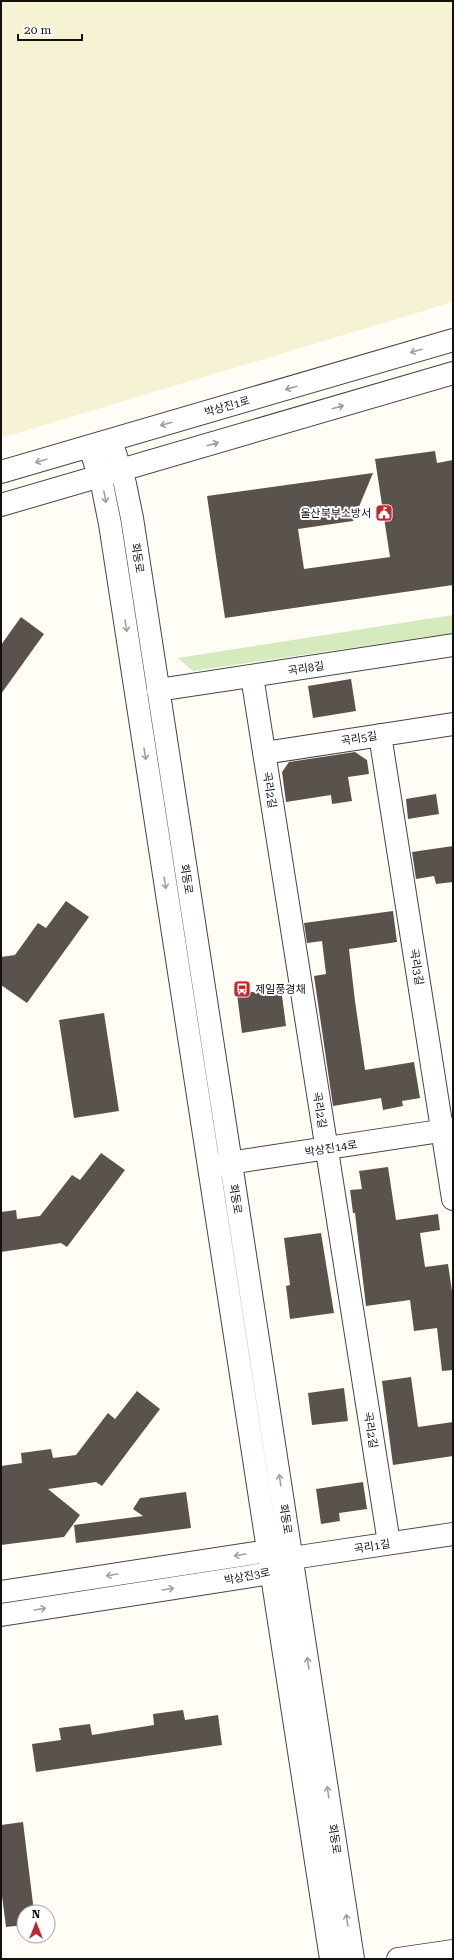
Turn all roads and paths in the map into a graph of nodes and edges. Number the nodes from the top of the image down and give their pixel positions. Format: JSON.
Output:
{"nodes":[{"id":1,"x":453,"y":340,"type":"edge"},
{"id":2,"x":453,"y":373,"type":"edge"},
{"id":3,"x":111,"y":441,"type":"junction"},
{"id":4,"x":90,"y":447,"type":"junction"},
{"id":5,"x":121,"y":471,"type":"junction"},
{"id":6,"x":1,"y":472,"type":"edge"},
{"id":7,"x":99,"y":477,"type":"junction"},
{"id":8,"x":1,"y":505,"type":"edge"},
{"id":9,"x":453,"y":645,"type":"edge"},
{"id":10,"x":252,"y":676,"type":"junction"},
{"id":11,"x":158,"y":690,"type":"junction"},
{"id":12,"x":453,"y":724,"type":"edge"},
{"id":13,"x":380,"y":735,"type":"junction"},
{"id":14,"x":264,"y":753,"type":"junction"},
{"id":15,"x":448,"y":1130,"type":"edge"},
{"id":16,"x":327,"y":1148,"type":"junction"},
{"id":17,"x":231,"y":1163,"type":"junction"},
{"id":18,"x":209,"y":1166,"type":"junction"},
{"id":19,"x":453,"y":1199,"type":"edge"},
{"id":20,"x":453,"y":1534,"type":"edge"},
{"id":21,"x":389,"y":1544,"type":"junction"},
{"id":22,"x":268,"y":1551,"type":"junction"},
{"id":23,"x":292,"y":1558,"type":"junction"},
{"id":24,"x":271,"y":1573,"type":"junction"},
{"id":25,"x":1,"y":1592,"type":"edge"},
{"id":26,"x":1,"y":1614,"type":"edge"},
{"id":27,"x":449,"y":1954,"type":"edge"},
{"id":28,"x":331,"y":1959,"type":"edge"},
{"id":29,"x":353,"y":1959,"type":"edge"},
{"id":30,"x":398,"y":1959,"type":"edge"}],
"edges":[{"from":1,"to":3,"type":"street","name":"박상진1로","one_way":true},
{"from":5,"to":2,"type":"street","one_way":true},
{"from":3,"to":4,"type":"street","name":"박상진1로"},
{"from":3,"to":5,"type":"street","name":"화동로"},
{"from":4,"to":6,"type":"street","name":"박상진1로","one_way":true},
{"from":4,"to":7,"type":"street","name":"화동로"},
{"from":5,"to":7,"type":"street"},
{"from":5,"to":11,"type":"street","name":"화동로"},
{"from":7,"to":8,"type":"street"},
{"from":7,"to":18,"type":"street","name":"화동로","one_way":true},
{"from":9,"to":10,"type":"street","name":"곡리8길"},
{"from":10,"to":11,"type":"street","name":"곡리8길"},
{"from":10,"to":14,"type":"street","name":"곡리2길"},
{"from":11,"to":17,"type":"street","name":"화동로"},
{"from":12,"to":13,"type":"street","name":"곡리5길"},
{"from":13,"to":14,"type":"street","name":"곡리5길"},
{"from":13,"to":15,"type":"street","name":"곡리3길"},
{"from":14,"to":16,"type":"street","name":"곡리2길"},
{"from":15,"to":16,"type":"street","name":"박상진14로"},
{"from":15,"to":19,"type":"street","name":"곡리3길"},
{"from":16,"to":17,"type":"street","name":"박상진14로"},
{"from":16,"to":21,"type":"street","name":"곡리2길"},
{"from":17,"to":18,"type":"street","name":"박상진14로"},
{"from":23,"to":17,"type":"street","name":"화동로","one_way":true},
{"from":18,"to":22,"type":"street","name":"화동로"},
{"from":20,"to":21,"type":"street","name":"곡리1길"},
{"from":21,"to":23,"type":"street","name":"곡리1길"},
{"from":22,"to":23,"type":"street","name":"박상진3로"},
{"from":22,"to":24,"type":"street","name":"화동로"},
{"from":22,"to":25,"type":"street","name":"박상진3로","one_way":true},
{"from":23,"to":24,"type":"street","name":"박상진3로"},
{"from":29,"to":23,"type":"street","name":"화동로","one_way":true},
{"from":26,"to":24,"type":"street","name":"박상진3로","one_way":true},
{"from":24,"to":28,"type":"street","name":"화동로"},
{"from":27,"to":30,"type":"street"}]}
